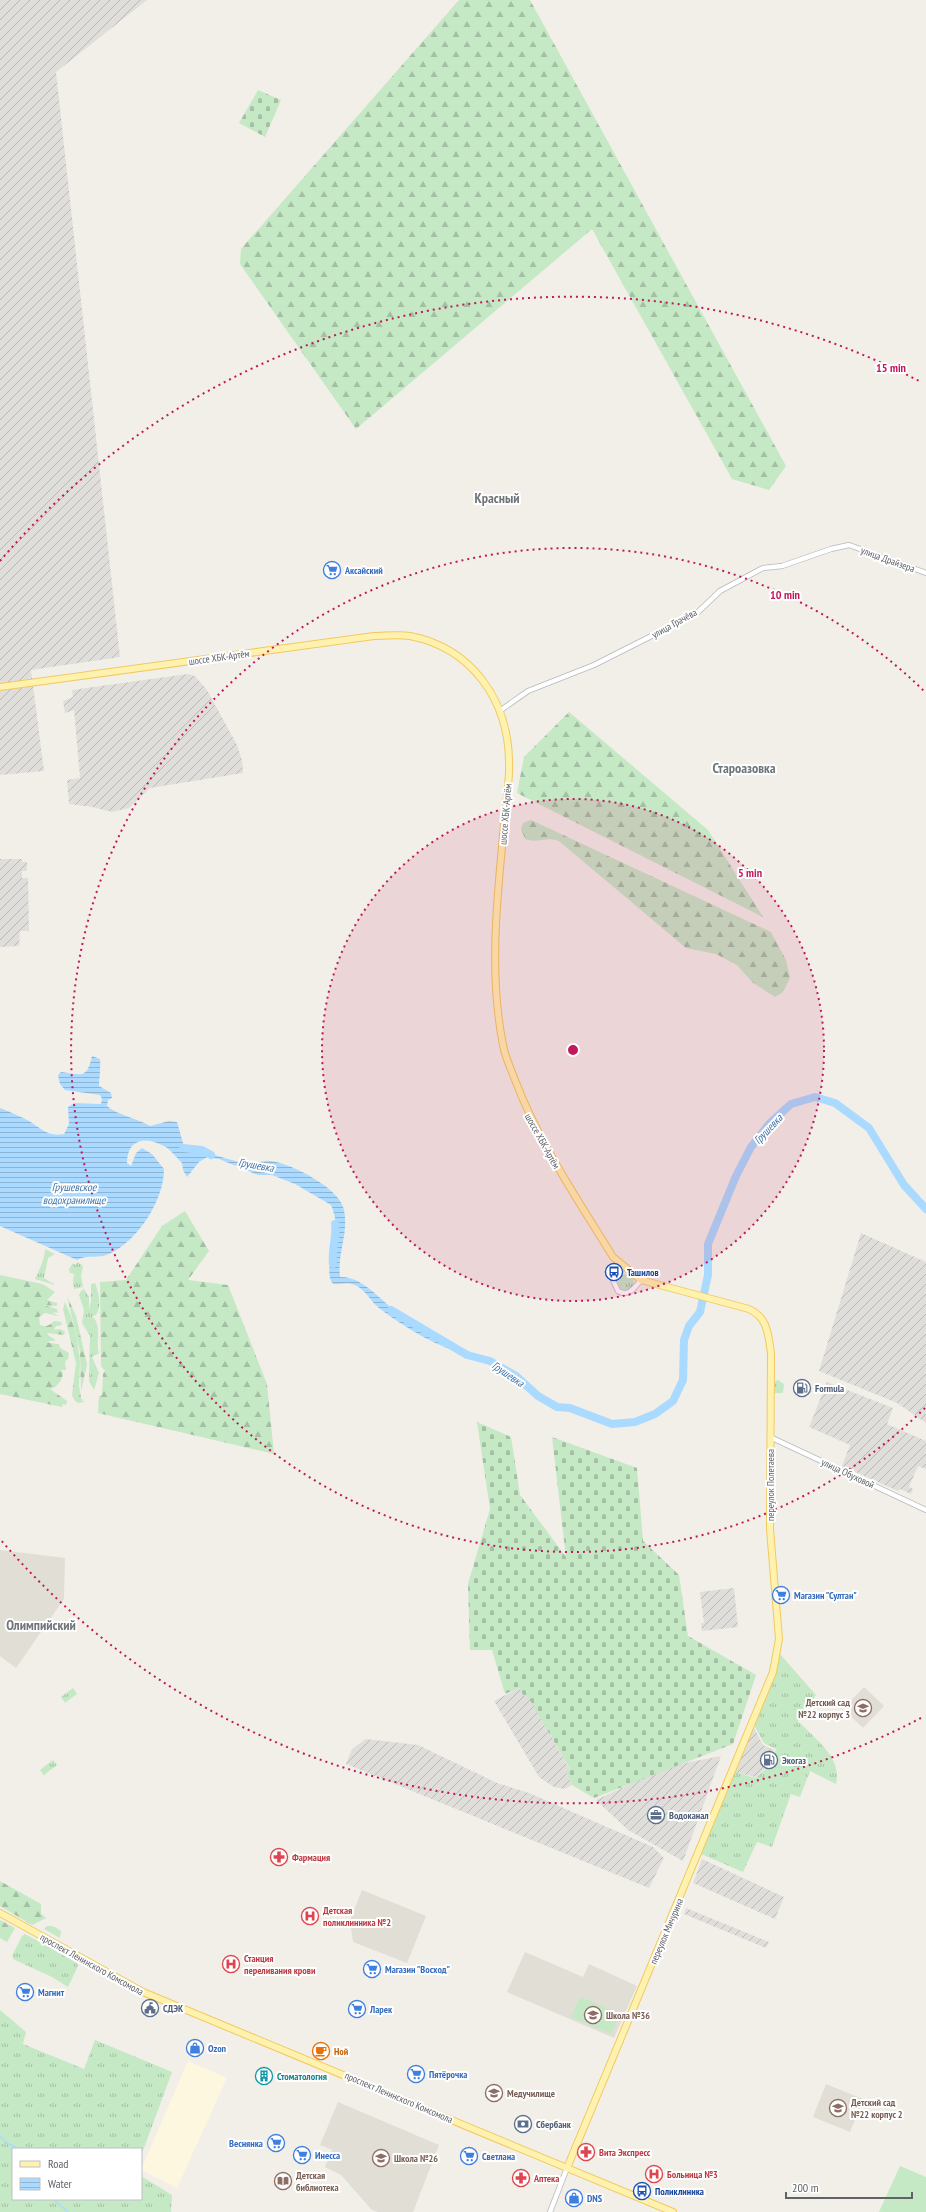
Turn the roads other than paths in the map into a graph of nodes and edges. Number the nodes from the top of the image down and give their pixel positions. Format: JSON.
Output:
{"nodes":[{"id":1,"x":849,"y":546,"type":"joint"},
{"id":2,"x":926,"y":573,"type":"edge"},
{"id":3,"x":0,"y":687,"type":"edge"},
{"id":4,"x":501,"y":710,"type":"junction"},
{"id":5,"x":620,"y":1265,"type":"junction"},
{"id":6,"x":641,"y":1280,"type":"junction"},
{"id":7,"x":764,"y":1322,"type":"joint"},
{"id":8,"x":770,"y":1437,"type":"junction"},
{"id":9,"x":926,"y":1510,"type":"edge"},
{"id":10,"x":777,"y":1648,"type":"joint"},
{"id":11,"x":0,"y":1913,"type":"edge"},
{"id":12,"x":567,"y":2168,"type":"junction"},
{"id":13,"x":550,"y":2212,"type":"edge"},
{"id":14,"x":673,"y":2212,"type":"edge"}],
"edges":[{"from":1,"to":2,"type":"street","name":"улица Драйзера"},
{"from":1,"to":4,"type":"street","name":"улица Грачёва"},
{"from":3,"to":4,"type":"main road","name":"шоссе ХБК-Артём"},
{"from":4,"to":5,"type":"main road","name":"шоссе ХБК-Артём"},
{"from":5,"to":6,"type":"main road","name":"шоссе ХБК-Артём"},
{"from":5,"to":6,"type":"street"},
{"from":6,"to":7,"type":"main road","name":"шоссе ХБК-Артём"},
{"from":7,"to":8,"type":"main road","name":"переулок Полетаева"},
{"from":8,"to":9,"type":"street","name":"улица Обуховой"},
{"from":8,"to":10,"type":"main road","name":"переулок Полетаева"},
{"from":10,"to":12,"type":"main road","name":"переулок Мичурина"},
{"from":11,"to":12,"type":"main road","name":"проспект Ленинского Комсомола"},
{"from":12,"to":13,"type":"street","name":"переулок Мичурина"},
{"from":12,"to":14,"type":"main road","name":"проспект Ленинского Комсомола"}]}
